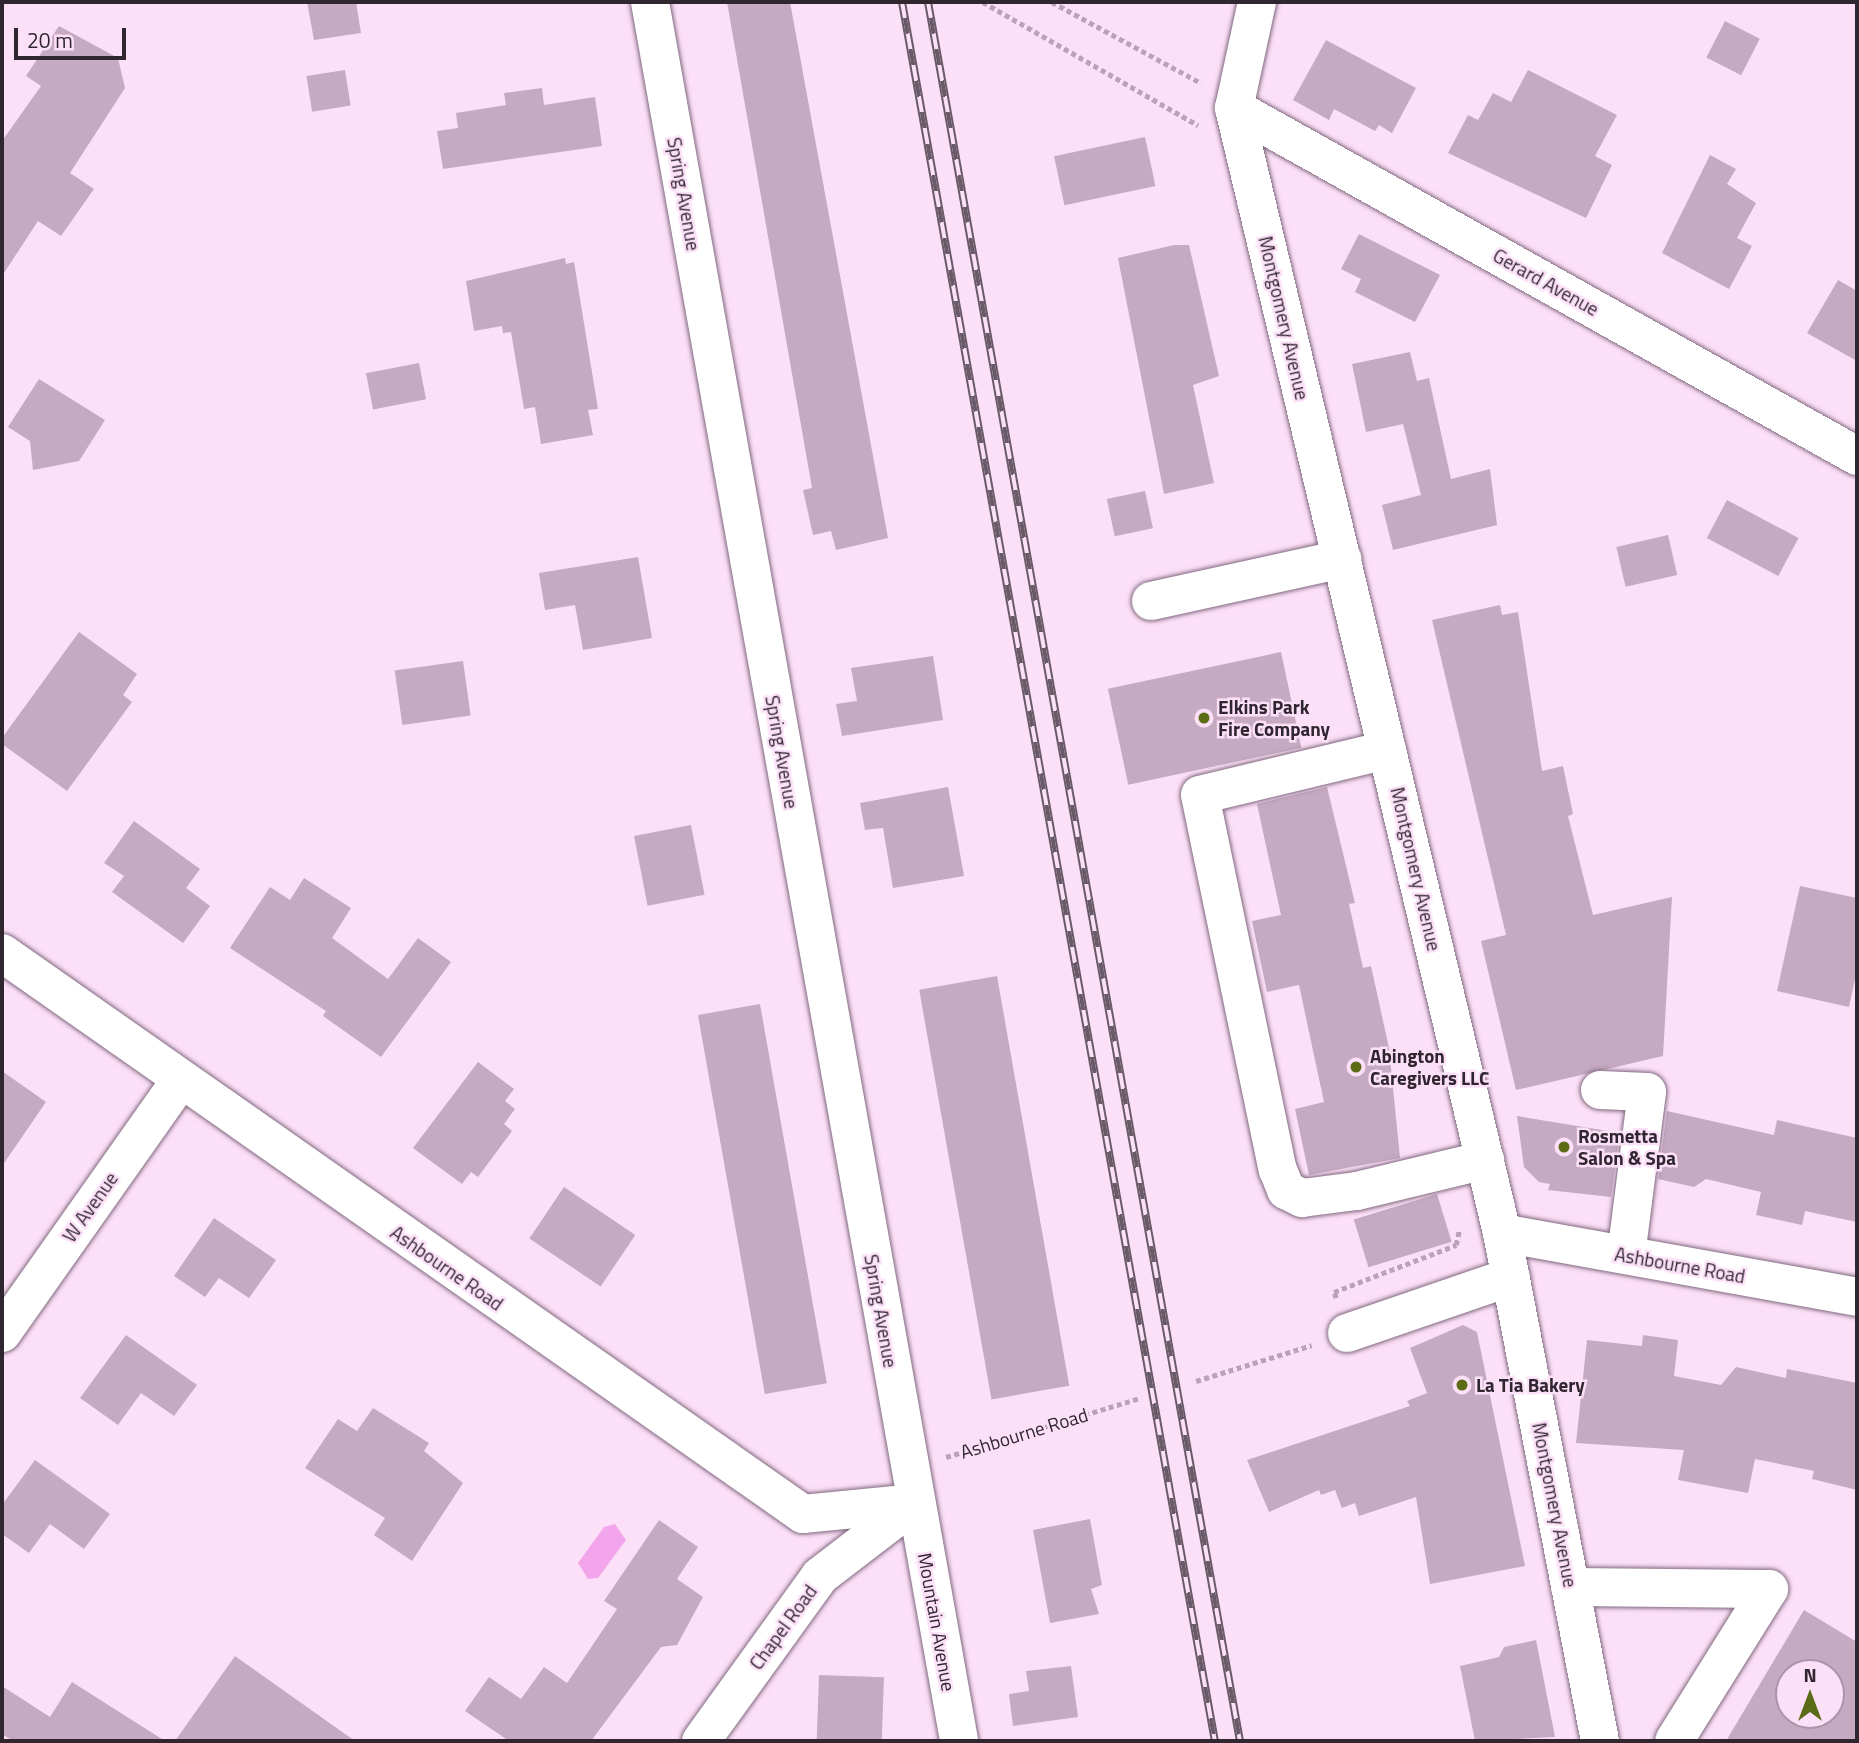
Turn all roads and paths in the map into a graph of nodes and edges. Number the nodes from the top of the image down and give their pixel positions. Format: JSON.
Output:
{"nodes":[{"id":1,"x":650,"y":2,"type":"edge"},
{"id":2,"x":983,"y":2,"type":"edge"},
{"id":3,"x":1052,"y":2,"type":"edge"},
{"id":4,"x":1257,"y":2,"type":"edge"},
{"id":5,"x":1218,"y":105,"type":"junction"},
{"id":6,"x":1857,"y":456,"type":"edge"},
{"id":7,"x":1342,"y":559,"type":"junction"},
{"id":8,"x":1151,"y":601,"type":"dead end"},
{"id":9,"x":1387,"y":750,"type":"junction"},
{"id":10,"x":2,"y":953,"type":"edge"},
{"id":11,"x":179,"y":1082,"type":"junction"},
{"id":12,"x":1600,"y":1090,"type":"dead end"},
{"id":13,"x":1485,"y":1160,"type":"junction"},
{"id":14,"x":1445,"y":1170,"type":"junction"},
{"id":15,"x":1502,"y":1233,"type":"junction"},
{"id":16,"x":1626,"y":1255,"type":"junction"},
{"id":17,"x":1511,"y":1277,"type":"junction"},
{"id":18,"x":1857,"y":1297,"type":"edge"},
{"id":19,"x":2,"y":1332,"type":"edge"},
{"id":20,"x":1348,"y":1333,"type":"junction"},
{"id":21,"x":1196,"y":1381,"type":"dead end"},
{"id":22,"x":1140,"y":1398,"type":"dead end"},
{"id":23,"x":912,"y":1486,"type":"junction"},
{"id":24,"x":1570,"y":1587,"type":"junction"},
{"id":25,"x":701,"y":1741,"type":"edge"},
{"id":26,"x":959,"y":1741,"type":"edge"},
{"id":27,"x":1600,"y":1741,"type":"edge"},
{"id":28,"x":1674,"y":1741,"type":"edge"}],
"edges":[{"from":1,"to":23,"type":"street","name":"Spring Avenue"},
{"from":2,"to":5,"type":"path"},
{"from":3,"to":5,"type":"path"},
{"from":4,"to":5,"type":"street","name":"Montgomery Avenue"},
{"from":5,"to":6,"type":"street","name":"Gerard Avenue"},
{"from":5,"to":7,"type":"street","name":"Montgomery Avenue"},
{"from":7,"to":8,"type":"street"},
{"from":7,"to":9,"type":"street","name":"Montgomery Avenue"},
{"from":9,"to":13,"type":"street","name":"Montgomery Avenue"},
{"from":9,"to":14,"type":"street"},
{"from":10,"to":11,"type":"street","name":"Ashbourne Road"},
{"from":11,"to":19,"type":"street","name":"W Avenue"},
{"from":11,"to":23,"type":"street","name":"Ashbourne Road"},
{"from":12,"to":16,"type":"street"},
{"from":13,"to":14,"type":"street"},
{"from":13,"to":15,"type":"street","name":"Montgomery Avenue"},
{"from":14,"to":20,"type":"path"},
{"from":15,"to":16,"type":"street","name":"Ashbourne Road"},
{"from":15,"to":17,"type":"street","name":"Montgomery Avenue"},
{"from":16,"to":18,"type":"street","name":"Ashbourne Road"},
{"from":17,"to":20,"type":"street"},
{"from":17,"to":24,"type":"street","name":"Montgomery Avenue"},
{"from":20,"to":21,"type":"path"},
{"from":22,"to":23,"type":"path","name":"Ashbourne Road"},
{"from":23,"to":25,"type":"street","name":"Chapel Road"},
{"from":23,"to":26,"type":"street","name":"Mountain Avenue"},
{"from":24,"to":27,"type":"street","name":"Montgomery Avenue"},
{"from":24,"to":28,"type":"street"}]}
